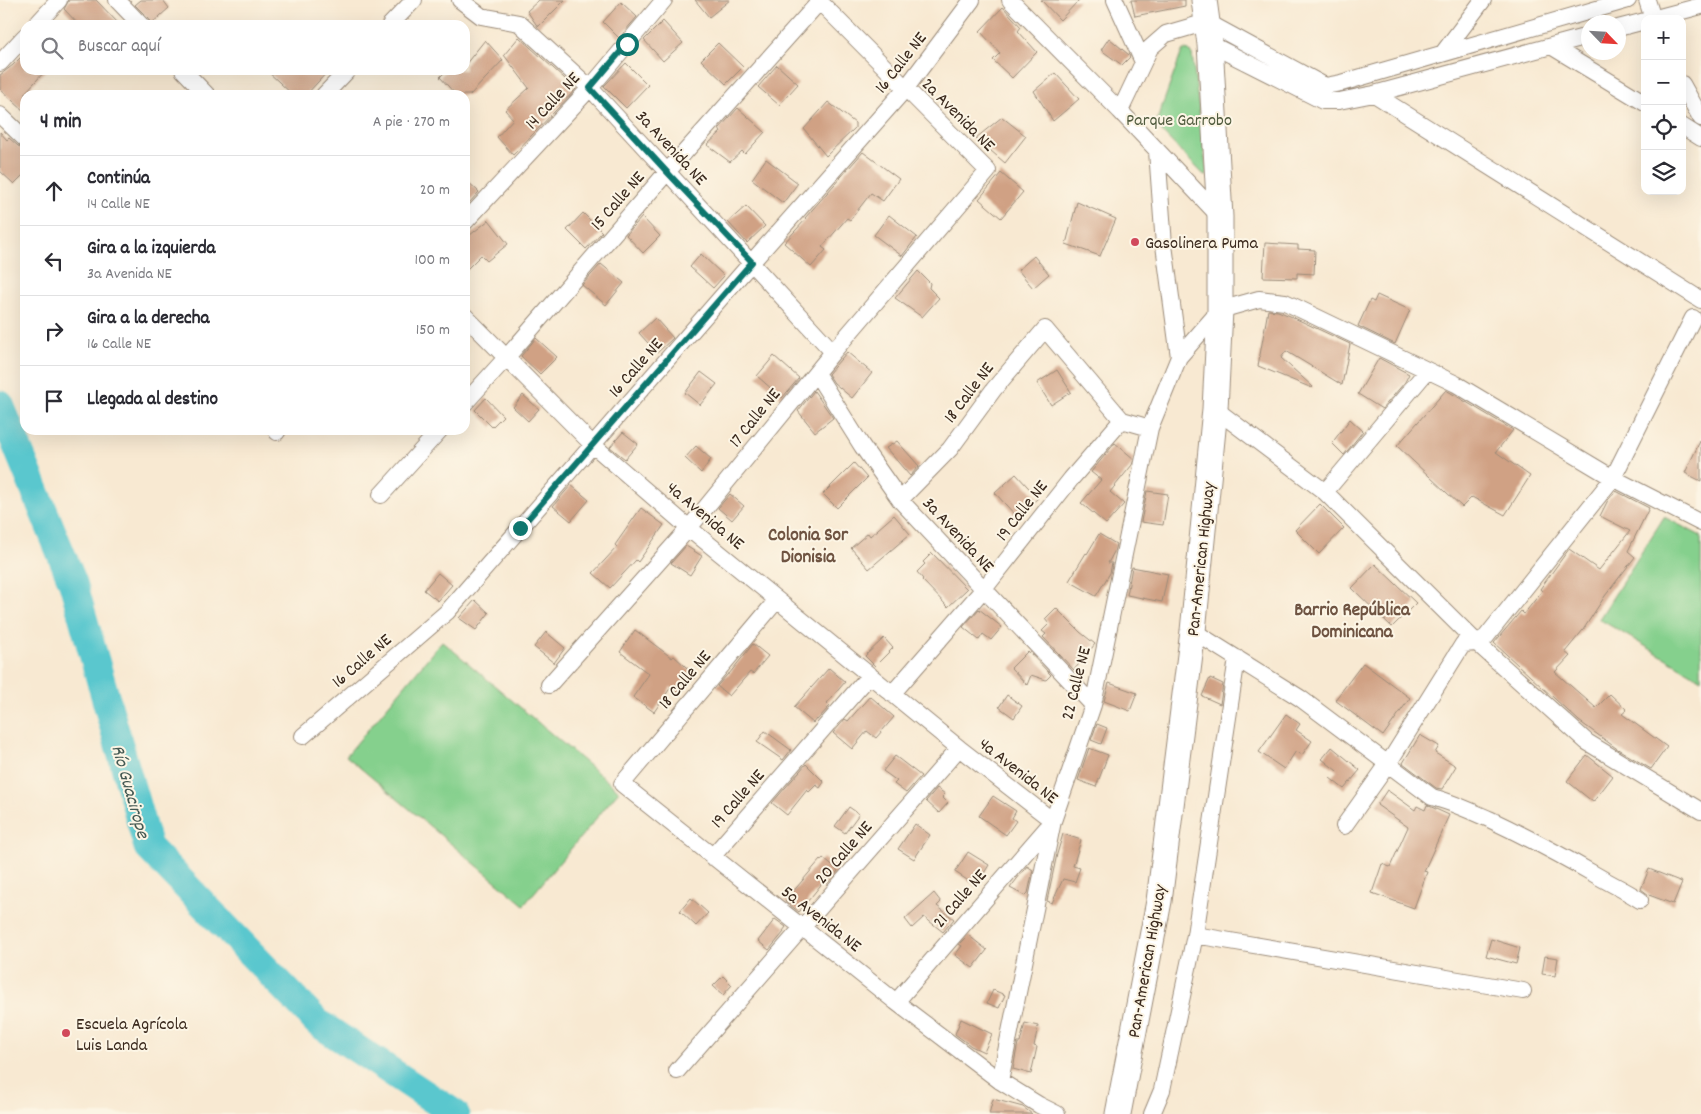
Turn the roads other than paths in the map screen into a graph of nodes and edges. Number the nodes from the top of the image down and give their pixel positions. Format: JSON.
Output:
{"nodes":[{"id":1,"x":59,"y":0,"type":"edge"},
{"id":2,"x":118,"y":0,"type":"edge"},
{"id":3,"x":414,"y":0,"type":"edge"},
{"id":4,"x":460,"y":0,"type":"edge"},
{"id":5,"x":664,"y":0,"type":"edge"},
{"id":6,"x":972,"y":0,"type":"edge"},
{"id":7,"x":1010,"y":0,"type":"edge"},
{"id":8,"x":1115,"y":0,"type":"edge"},
{"id":9,"x":1483,"y":0,"type":"edge"},
{"id":10,"x":1628,"y":0,"type":"edge"},
{"id":11,"x":1647,"y":0,"type":"edge"},
{"id":12,"x":819,"y":1,"type":"edge"},
{"id":13,"x":1701,"y":6,"type":"edge"},
{"id":14,"x":1652,"y":15,"type":"edge"},
{"id":15,"x":1668,"y":15,"type":"edge"},
{"id":16,"x":41,"y":20,"type":"edge"},
{"id":17,"x":136,"y":20,"type":"edge"},
{"id":18,"x":395,"y":20,"type":"edge"},
{"id":19,"x":1207,"y":22,"type":"edge"},
{"id":20,"x":1641,"y":22,"type":"edge"},
{"id":21,"x":1626,"y":26,"type":"edge"},
{"id":22,"x":1581,"y":38,"type":"edge"},
{"id":23,"x":20,"y":41,"type":"edge"},
{"id":24,"x":1551,"y":46,"type":"junction"},
{"id":25,"x":1443,"y":53,"type":"junction"},
{"id":26,"x":1144,"y":62,"type":"junction"},
{"id":27,"x":0,"y":63,"type":"edge"},
{"id":28,"x":188,"y":75,"type":"edge"},
{"id":29,"x":343,"y":75,"type":"edge"},
{"id":30,"x":590,"y":88,"type":"junction"},
{"id":31,"x":906,"y":88,"type":"junction"},
{"id":32,"x":202,"y":90,"type":"edge"},
{"id":33,"x":329,"y":90,"type":"edge"},
{"id":34,"x":1686,"y":91,"type":"edge"},
{"id":35,"x":1374,"y":94,"type":"junction"},
{"id":36,"x":1641,"y":101,"type":"edge"},
{"id":37,"x":1120,"y":111,"type":"junction"},
{"id":38,"x":0,"y":115,"type":"edge"},
{"id":39,"x":1701,"y":118,"type":"edge"},
{"id":40,"x":1686,"y":129,"type":"edge"},
{"id":41,"x":20,"y":135,"type":"edge"},
{"id":42,"x":1701,"y":138,"type":"edge"},
{"id":43,"x":1157,"y":152,"type":"junction"},
{"id":44,"x":988,"y":171,"type":"joint"},
{"id":45,"x":667,"y":172,"type":"junction"},
{"id":46,"x":470,"y":217,"type":"edge"},
{"id":47,"x":1220,"y":217,"type":"junction"},
{"id":48,"x":752,"y":262,"type":"junction"},
{"id":49,"x":1701,"y":300,"type":"edge"},
{"id":50,"x":1220,"y":310,"type":"junction"},
{"id":51,"x":1693,"y":318,"type":"dead end"},
{"id":52,"x":470,"y":321,"type":"edge"},
{"id":53,"x":833,"y":352,"type":"junction"},
{"id":54,"x":1178,"y":357,"type":"junction"},
{"id":55,"x":506,"y":358,"type":"junction"},
{"id":56,"x":1427,"y":371,"type":"junction"},
{"id":57,"x":816,"y":373,"type":"junction"},
{"id":58,"x":470,"y":398,"type":"edge"},
{"id":59,"x":1215,"y":409,"type":"junction"},
{"id":60,"x":1122,"y":420,"type":"junction"},
{"id":61,"x":1150,"y":428,"type":"junction"},
{"id":62,"x":435,"y":435,"type":"edge"},
{"id":63,"x":593,"y":445,"type":"junction"},
{"id":64,"x":1613,"y":478,"type":"junction"},
{"id":65,"x":1325,"y":492,"type":"junction"},
{"id":66,"x":381,"y":495,"type":"dead end"},
{"id":67,"x":900,"y":500,"type":"junction"},
{"id":68,"x":1701,"y":523,"type":"edge"},
{"id":69,"x":689,"y":528,"type":"junction"},
{"id":70,"x":983,"y":590,"type":"junction"},
{"id":71,"x":777,"y":600,"type":"junction"},
{"id":72,"x":1193,"y":631,"type":"junction"},
{"id":73,"x":1477,"y":643,"type":"junction"},
{"id":74,"x":1237,"y":658,"type":"junction"},
{"id":75,"x":870,"y":675,"type":"junction"},
{"id":76,"x":549,"y":685,"type":"dead end"},
{"id":77,"x":892,"y":694,"type":"junction"},
{"id":78,"x":1093,"y":705,"type":"junction"},
{"id":79,"x":303,"y":736,"type":"dead end"},
{"id":80,"x":958,"y":748,"type":"junction"},
{"id":81,"x":1388,"y":764,"type":"junction"},
{"id":82,"x":622,"y":784,"type":"joint"},
{"id":83,"x":1701,"y":811,"type":"edge"},
{"id":84,"x":1052,"y":821,"type":"junction"},
{"id":85,"x":1344,"y":826,"type":"dead end"},
{"id":86,"x":712,"y":856,"type":"junction"},
{"id":87,"x":1640,"y":900,"type":"dead end"},
{"id":88,"x":803,"y":928,"type":"junction"},
{"id":89,"x":1195,"y":935,"type":"junction"},
{"id":90,"x":1524,"y":991,"type":"dead end"},
{"id":91,"x":896,"y":1002,"type":"junction"},
{"id":92,"x":677,"y":1071,"type":"dead end"},
{"id":93,"x":1000,"y":1081,"type":"junction"},
{"id":94,"x":1057,"y":1114,"type":"edge"},
{"id":95,"x":1118,"y":1114,"type":"edge"},
{"id":96,"x":1152,"y":1114,"type":"edge"}],
"edges":[{"from":1,"to":16,"type":"street"},
{"from":2,"to":17,"type":"street"},
{"from":3,"to":18,"type":"street"},
{"from":4,"to":30,"type":"street","name":"3a Avenida NE"},
{"from":5,"to":30,"type":"street","name":"14 Calle NE"},
{"from":6,"to":31,"type":"street","name":"16 Calle NE"},
{"from":7,"to":37,"type":"street"},
{"from":8,"to":26,"type":"street"},
{"from":9,"to":25,"type":"street"},
{"from":10,"to":25,"type":"street"},
{"from":11,"to":14,"type":"street"},
{"from":12,"to":31,"type":"street","name":"2a Avenida NE"},
{"from":12,"to":45,"type":"street","name":"15 Calle NE"},
{"from":13,"to":15,"type":"street"},
{"from":19,"to":25,"type":"street"},
{"from":19,"to":26,"type":"street"},
{"from":19,"to":35,"type":"street"},
{"from":19,"to":47,"type":"highway","name":"Pan-American Highway"},
{"from":20,"to":21,"type":"street"},
{"from":22,"to":24,"type":"street"},
{"from":23,"to":27,"type":"street"},
{"from":24,"to":35,"type":"street"},
{"from":24,"to":36,"type":"street"},
{"from":26,"to":37,"type":"street"},
{"from":28,"to":32,"type":"street"},
{"from":29,"to":33,"type":"street"},
{"from":30,"to":45,"type":"street","name":"3a Avenida NE"},
{"from":30,"to":46,"type":"street","name":"14 Calle NE"},
{"from":31,"to":44,"type":"street","name":"2a Avenida NE"},
{"from":31,"to":48,"type":"street","name":"16 Calle NE"},
{"from":34,"to":39,"type":"street"},
{"from":35,"to":49,"type":"street"},
{"from":37,"to":43,"type":"street"},
{"from":38,"to":41,"type":"street"},
{"from":40,"to":42,"type":"street"},
{"from":43,"to":47,"type":"street"},
{"from":43,"to":54,"type":"street"},
{"from":44,"to":53,"type":"street","name":"17 Calle NE"},
{"from":45,"to":48,"type":"street","name":"3a Avenida NE"},
{"from":45,"to":55,"type":"street","name":"15 Calle NE"},
{"from":47,"to":50,"type":"highway","name":"Pan-American Highway"},
{"from":48,"to":53,"type":"street","name":"3a Avenida NE"},
{"from":48,"to":63,"type":"street","name":"16 Calle NE"},
{"from":50,"to":54,"type":"street","name":"22 Calle NE"},
{"from":50,"to":56,"type":"street"},
{"from":50,"to":59,"type":"highway","name":"Pan-American Highway"},
{"from":51,"to":64,"type":"street"},
{"from":52,"to":55,"type":"street","name":"4a Avenida NE"},
{"from":53,"to":57,"type":"street","name":"17 Calle NE"},
{"from":54,"to":61,"type":"street","name":"22 Calle NE"},
{"from":55,"to":58,"type":"street","name":"15 Calle NE"},
{"from":55,"to":63,"type":"street","name":"4a Avenida NE"},
{"from":56,"to":64,"type":"street"},
{"from":56,"to":65,"type":"street"},
{"from":57,"to":67,"type":"street","name":"3a Avenida NE"},
{"from":57,"to":69,"type":"street","name":"17 Calle NE"},
{"from":59,"to":65,"type":"street"},
{"from":59,"to":72,"type":"highway","name":"Pan-American Highway"},
{"from":60,"to":61,"type":"street"},
{"from":60,"to":67,"type":"street","name":"18 Calle NE"},
{"from":60,"to":70,"type":"street","name":"19 Calle NE"},
{"from":61,"to":78,"type":"street","name":"22 Calle NE"},
{"from":62,"to":66,"type":"street"},
{"from":63,"to":69,"type":"street","name":"4a Avenida NE"},
{"from":63,"to":79,"type":"street","name":"16 Calle NE"},
{"from":64,"to":68,"type":"street"},
{"from":64,"to":73,"type":"street"},
{"from":65,"to":73,"type":"street"},
{"from":67,"to":70,"type":"street","name":"3a Avenida NE"},
{"from":69,"to":71,"type":"street","name":"4a Avenida NE"},
{"from":69,"to":76,"type":"street","name":"17 Calle NE"},
{"from":70,"to":77,"type":"street","name":"19 Calle NE"},
{"from":70,"to":78,"type":"street","name":"3a Avenida NE"},
{"from":71,"to":75,"type":"street","name":"4a Avenida NE"},
{"from":71,"to":82,"type":"street","name":"18 Calle NE"},
{"from":72,"to":74,"type":"street"},
{"from":72,"to":95,"type":"highway","name":"Pan-American Highway"},
{"from":73,"to":81,"type":"street"},
{"from":73,"to":83,"type":"street"},
{"from":74,"to":81,"type":"street"},
{"from":74,"to":89,"type":"street"},
{"from":75,"to":77,"type":"street","name":"4a Avenida NE"},
{"from":75,"to":86,"type":"street","name":"19 Calle NE"},
{"from":77,"to":80,"type":"street","name":"4a Avenida NE"},
{"from":78,"to":84,"type":"street","name":"22 Calle NE"},
{"from":80,"to":84,"type":"street","name":"4a Avenida NE"},
{"from":80,"to":88,"type":"street","name":"20 Calle NE"},
{"from":81,"to":85,"type":"street"},
{"from":81,"to":87,"type":"street"},
{"from":82,"to":86,"type":"street","name":"5a Avenida NE"},
{"from":84,"to":91,"type":"street","name":"21 Calle NE"},
{"from":84,"to":93,"type":"street","name":"22 Calle NE"},
{"from":86,"to":88,"type":"street","name":"5a Avenida NE"},
{"from":88,"to":91,"type":"street","name":"5a Avenida NE"},
{"from":88,"to":92,"type":"street","name":"20 Calle NE"},
{"from":89,"to":90,"type":"street"},
{"from":89,"to":96,"type":"street"},
{"from":91,"to":93,"type":"street","name":"5a Avenida NE"},
{"from":93,"to":94,"type":"street","name":"5a Avenida NE"}]}
